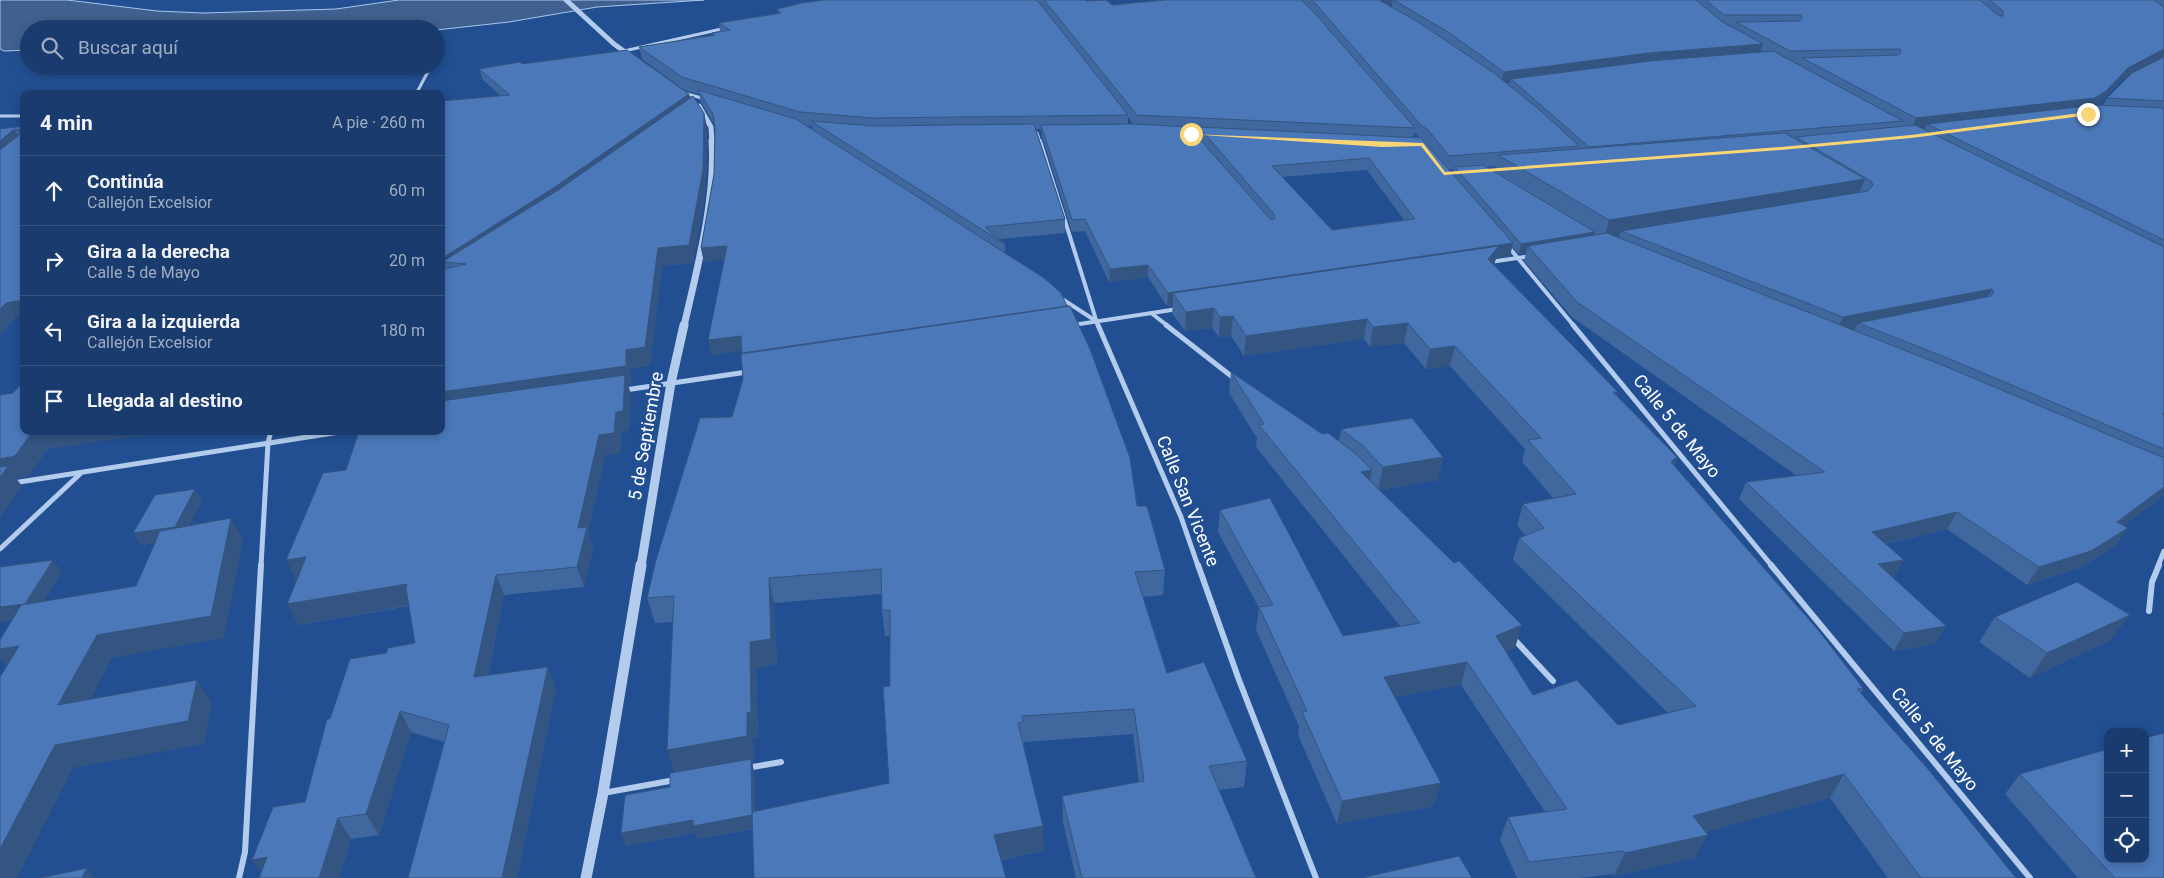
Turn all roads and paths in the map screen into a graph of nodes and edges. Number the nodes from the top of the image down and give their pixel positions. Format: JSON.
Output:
{"nodes":[{"id":1,"x":566,"y":0,"type":"edge"},
{"id":2,"x":728,"y":28,"type":"edge"},
{"id":3,"x":624,"y":51,"type":"junction"},
{"id":4,"x":639,"y":62,"type":"edge"},
{"id":5,"x":426,"y":75,"type":"edge"},
{"id":6,"x":418,"y":90,"type":"edge"},
{"id":7,"x":681,"y":90,"type":"joint"},
{"id":8,"x":711,"y":101,"type":"edge"},
{"id":9,"x":0,"y":116,"type":"edge"},
{"id":10,"x":20,"y":116,"type":"edge"},
{"id":11,"x":1028,"y":133,"type":"edge"},
{"id":12,"x":1037,"y":133,"type":"junction"},
{"id":13,"x":1047,"y":133,"type":"edge"},
{"id":14,"x":1500,"y":237,"type":"edge"},
{"id":15,"x":1537,"y":255,"type":"edge"},
{"id":16,"x":1519,"y":258,"type":"junction"},
{"id":17,"x":1480,"y":264,"type":"edge"},
{"id":18,"x":1054,"y":294,"type":"edge"},
{"id":19,"x":1180,"y":309,"type":"edge"},
{"id":20,"x":1150,"y":314,"type":"junction"},
{"id":21,"x":1096,"y":322,"type":"junction"},
{"id":22,"x":1066,"y":326,"type":"edge"},
{"id":23,"x":750,"y":372,"type":"edge"},
{"id":24,"x":1237,"y":380,"type":"edge"},
{"id":25,"x":671,"y":383,"type":"junction"},
{"id":26,"x":623,"y":390,"type":"edge"},
{"id":27,"x":270,"y":435,"type":"edge"},
{"id":28,"x":320,"y":435,"type":"edge"},
{"id":29,"x":268,"y":443,"type":"junction"},
{"id":30,"x":80,"y":474,"type":"junction"},
{"id":31,"x":0,"y":485,"type":"edge"},
{"id":32,"x":0,"y":549,"type":"edge"},
{"id":33,"x":2164,"y":551,"type":"edge"},
{"id":34,"x":2149,"y":611,"type":"dead end"},
{"id":35,"x":1505,"y":630,"type":"edge"},
{"id":36,"x":1553,"y":680,"type":"dead end"},
{"id":37,"x":781,"y":762,"type":"dead end"},
{"id":38,"x":734,"y":770,"type":"edge"},
{"id":39,"x":688,"y":778,"type":"edge"},
{"id":40,"x":603,"y":793,"type":"junction"},
{"id":41,"x":239,"y":878,"type":"edge"},
{"id":42,"x":586,"y":878,"type":"edge"},
{"id":43,"x":1316,"y":878,"type":"edge"},
{"id":44,"x":2030,"y":878,"type":"edge"}],
"edges":[{"from":1,"to":3,"type":"street"},
{"from":2,"to":3,"type":"street"},
{"from":3,"to":4,"type":"street"},
{"from":5,"to":6,"type":"street"},
{"from":7,"to":8,"type":"street"},
{"from":7,"to":25,"type":"street","name":"5 de Septiembre"},
{"from":9,"to":10,"type":"street"},
{"from":11,"to":12,"type":"street"},
{"from":12,"to":13,"type":"street"},
{"from":12,"to":21,"type":"street","name":"Calle San Vicente"},
{"from":14,"to":16,"type":"street","name":"Calle 5 de Mayo"},
{"from":15,"to":16,"type":"street"},
{"from":16,"to":17,"type":"street"},
{"from":16,"to":44,"type":"street","name":"Calle 5 de Mayo"},
{"from":18,"to":21,"type":"street"},
{"from":19,"to":20,"type":"street"},
{"from":20,"to":21,"type":"street"},
{"from":20,"to":24,"type":"street"},
{"from":21,"to":22,"type":"street"},
{"from":21,"to":43,"type":"street","name":"Calle San Vicente"},
{"from":23,"to":25,"type":"street"},
{"from":25,"to":26,"type":"street"},
{"from":25,"to":40,"type":"street","name":"5 de Septiembre"},
{"from":27,"to":29,"type":"street"},
{"from":28,"to":29,"type":"street"},
{"from":29,"to":30,"type":"street"},
{"from":29,"to":41,"type":"street"},
{"from":30,"to":31,"type":"street"},
{"from":30,"to":32,"type":"street"},
{"from":33,"to":34,"type":"street"},
{"from":35,"to":36,"type":"street"},
{"from":37,"to":38,"type":"street"},
{"from":39,"to":40,"type":"street"},
{"from":40,"to":42,"type":"street","name":"5 de Septiembre"}]}
